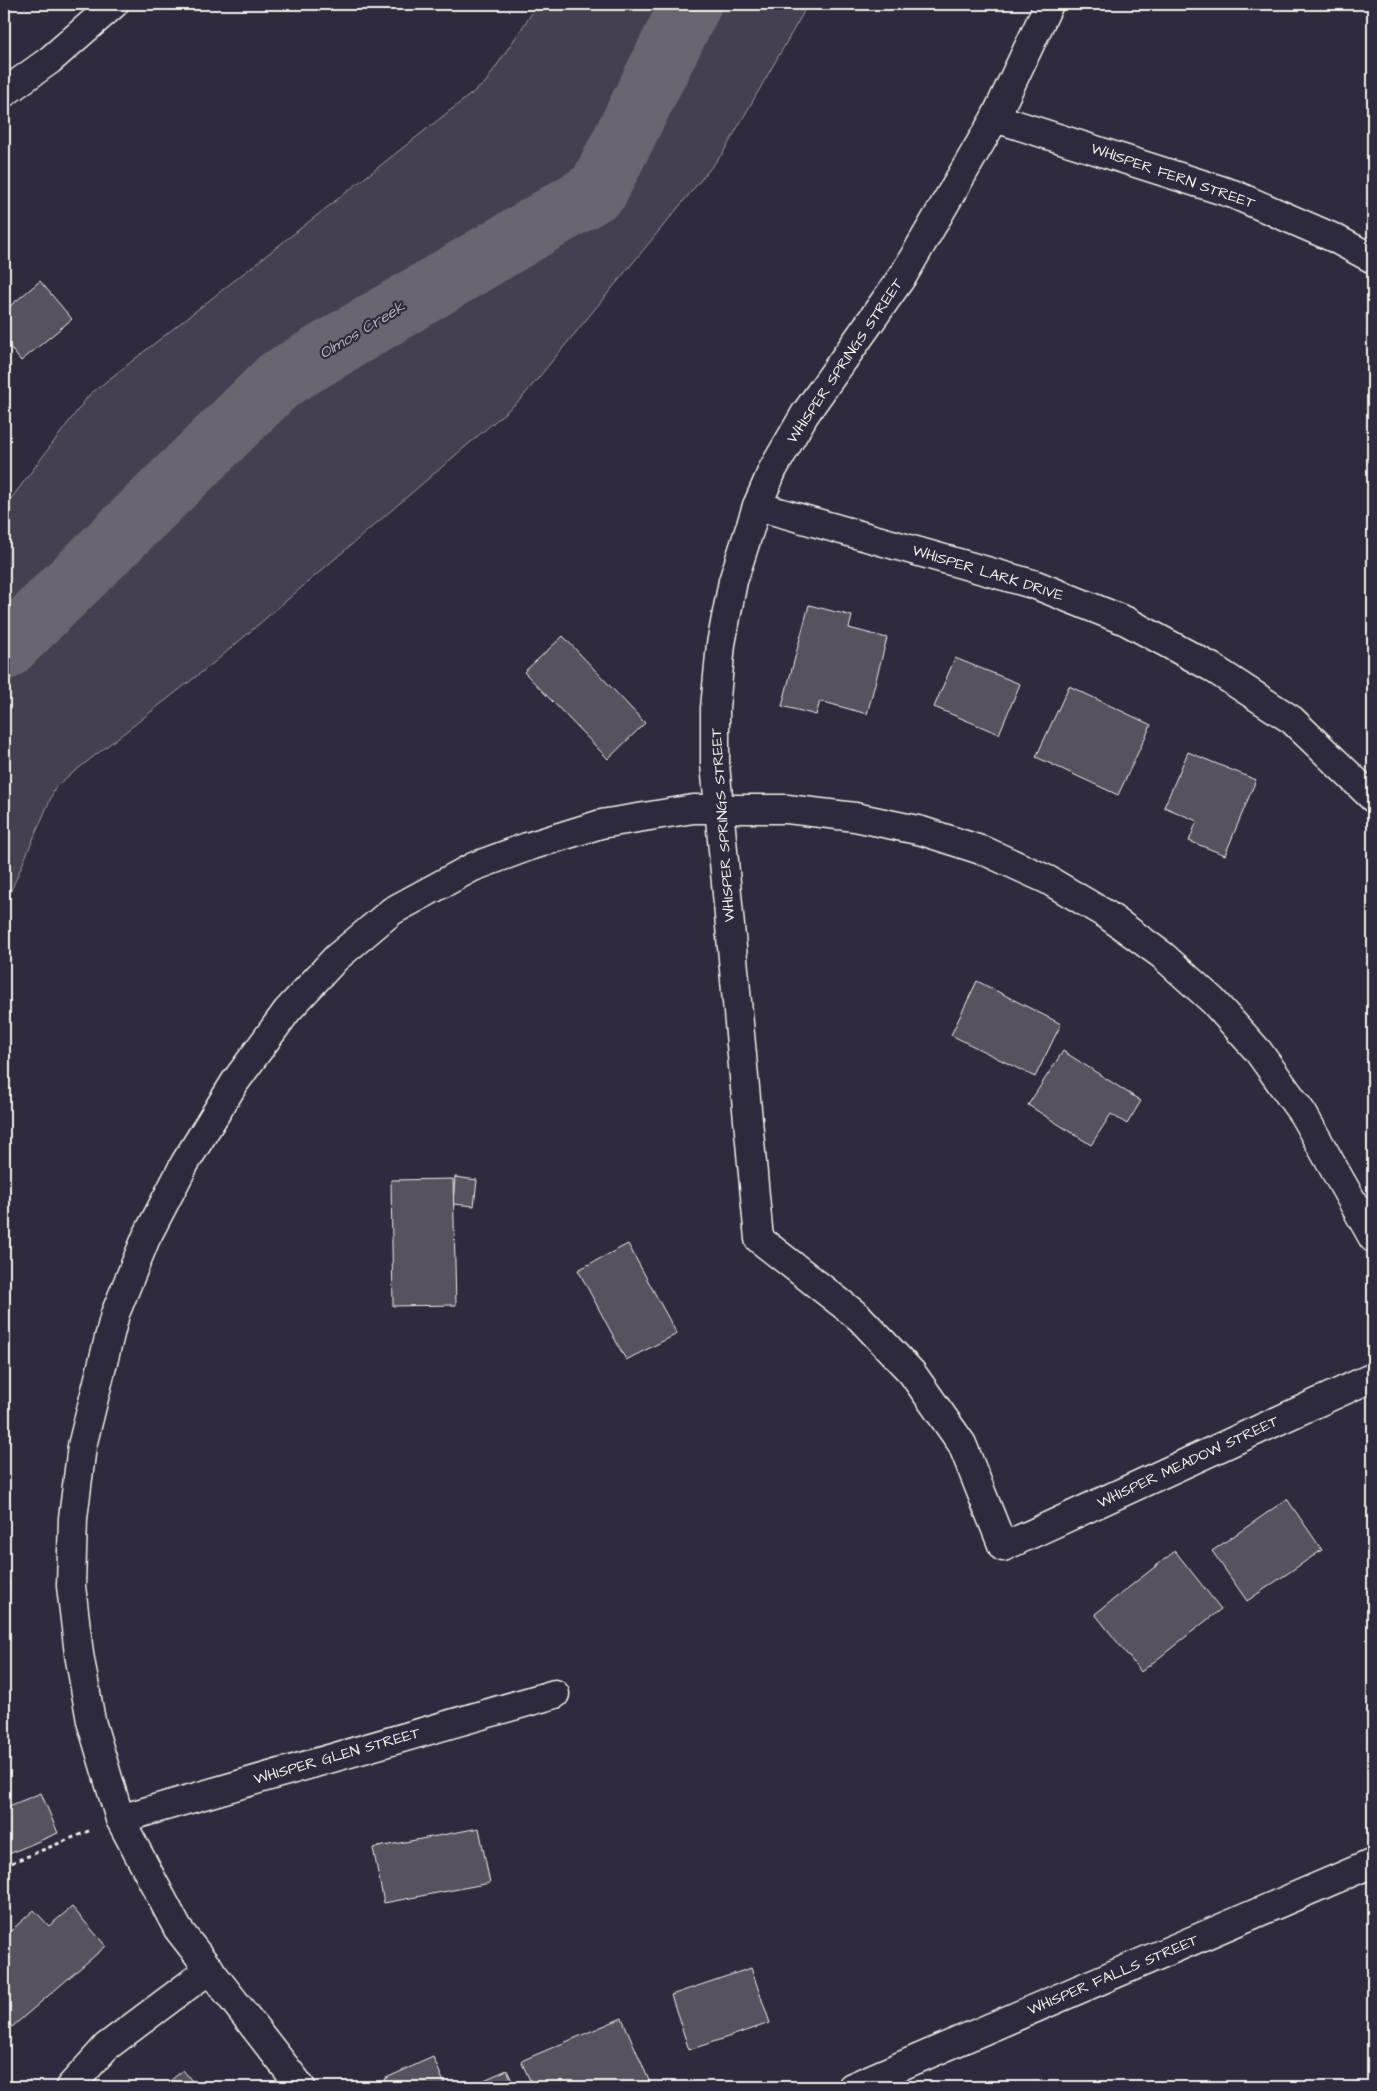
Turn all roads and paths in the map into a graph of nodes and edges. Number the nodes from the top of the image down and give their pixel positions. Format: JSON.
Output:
{"nodes":[{"id":1,"x":114,"y":4,"type":"edge"},
{"id":2,"x":1049,"y":4,"type":"edge"},
{"id":3,"x":4,"y":93,"type":"edge"},
{"id":4,"x":995,"y":118,"type":"junction"},
{"id":5,"x":1373,"y":259,"type":"edge"},
{"id":6,"x":757,"y":506,"type":"junction"},
{"id":7,"x":1373,"y":798,"type":"edge"},
{"id":8,"x":720,"y":809,"type":"junction"},
{"id":9,"x":1373,"y":1238,"type":"edge"},
{"id":10,"x":1373,"y":1377,"type":"edge"},
{"id":11,"x":1003,"y":1547,"type":"joint"},
{"id":12,"x":554,"y":1694,"type":"dead end"},
{"id":13,"x":120,"y":1819,"type":"junction"},
{"id":14,"x":1373,"y":1863,"type":"edge"},
{"id":15,"x":4,"y":1866,"type":"edge"},
{"id":16,"x":210,"y":1969,"type":"junction"},
{"id":17,"x":70,"y":2087,"type":"edge"},
{"id":18,"x":301,"y":2087,"type":"edge"},
{"id":19,"x":852,"y":2087,"type":"edge"}],
"edges":[{"from":1,"to":3,"type":"street"},
{"from":2,"to":4,"type":"street","name":"WHISPER SPRINGS STREET"},
{"from":4,"to":5,"type":"street","name":"WHISPER FERN STREET"},
{"from":4,"to":6,"type":"street","name":"WHISPER SPRINGS STREET"},
{"from":6,"to":7,"type":"street","name":"WHISPER LARK DRIVE"},
{"from":6,"to":8,"type":"street","name":"WHISPER SPRINGS STREET"},
{"from":8,"to":9,"type":"street"},
{"from":8,"to":11,"type":"street","name":"WHISPER SPRINGS STREET"},
{"from":8,"to":13,"type":"street"},
{"from":10,"to":11,"type":"street","name":"WHISPER MEADOW STREET"},
{"from":12,"to":13,"type":"street","name":"WHISPER GLEN STREET"},
{"from":13,"to":15,"type":"path"},
{"from":13,"to":16,"type":"street"},
{"from":14,"to":19,"type":"street","name":"WHISPER FALLS STREET"},
{"from":16,"to":17,"type":"street"},
{"from":16,"to":18,"type":"street"}]}
